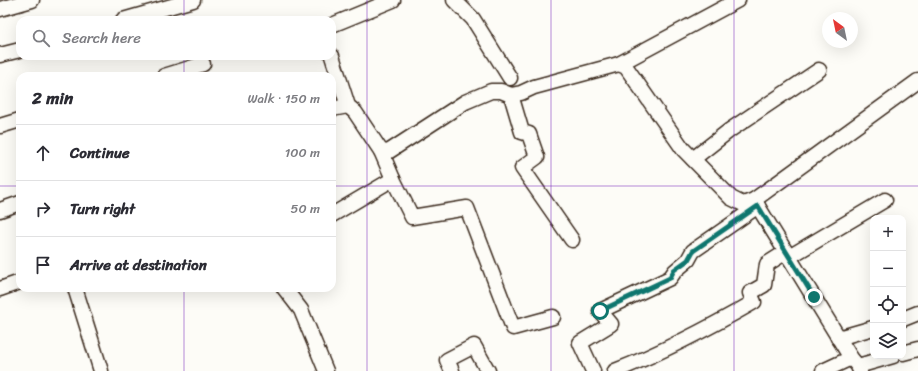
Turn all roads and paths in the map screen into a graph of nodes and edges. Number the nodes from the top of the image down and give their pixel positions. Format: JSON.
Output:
{"nodes":[{"id":1,"x":32,"y":0,"type":"edge"},
{"id":2,"x":193,"y":0,"type":"edge"},
{"id":3,"x":392,"y":0,"type":"edge"},
{"id":4,"x":454,"y":0,"type":"edge"},
{"id":5,"x":738,"y":0,"type":"edge"},
{"id":6,"x":0,"y":9,"type":"edge"},
{"id":7,"x":137,"y":16,"type":"edge"},
{"id":8,"x":336,"y":22,"type":"edge"},
{"id":9,"x":16,"y":51,"type":"edge"},
{"id":10,"x":0,"y":55,"type":"edge"},
{"id":11,"x":333,"y":60,"type":"edge"},
{"id":12,"x":203,"y":64,"type":"dead end"},
{"id":13,"x":619,"y":64,"type":"junction"},
{"id":14,"x":819,"y":70,"type":"dead end"},
{"id":15,"x":177,"y":72,"type":"edge"},
{"id":16,"x":510,"y":78,"type":"dead end"},
{"id":17,"x":918,"y":81,"type":"edge"},
{"id":18,"x":511,"y":95,"type":"junction"},
{"id":19,"x":348,"y":106,"type":"junction"},
{"id":20,"x":336,"y":108,"type":"edge"},
{"id":21,"x":16,"y":121,"type":"edge"},
{"id":22,"x":0,"y":126,"type":"edge"},
{"id":23,"x":381,"y":151,"type":"junction"},
{"id":24,"x":693,"y":159,"type":"junction"},
{"id":25,"x":393,"y":179,"type":"junction"},
{"id":26,"x":885,"y":200,"type":"dead end"},
{"id":27,"x":756,"y":203,"type":"junction"},
{"id":28,"x":16,"y":205,"type":"edge"},
{"id":29,"x":0,"y":210,"type":"edge"},
{"id":30,"x":336,"y":213,"type":"edge"},
{"id":31,"x":572,"y":240,"type":"dead end"},
{"id":32,"x":788,"y":255,"type":"junction"},
{"id":33,"x":16,"y":283,"type":"edge"},
{"id":34,"x":0,"y":289,"type":"edge"},
{"id":35,"x":76,"y":292,"type":"edge"},
{"id":36,"x":287,"y":292,"type":"edge"},
{"id":37,"x":918,"y":313,"type":"edge"},
{"id":38,"x":553,"y":317,"type":"dead end"},
{"id":39,"x":906,"y":318,"type":"edge"},
{"id":40,"x":870,"y":329,"type":"edge"},
{"id":41,"x":838,"y":338,"type":"junction"},
{"id":42,"x":918,"y":349,"type":"edge"},
{"id":43,"x":906,"y":352,"type":"edge"},
{"id":44,"x":881,"y":359,"type":"edge"},
{"id":45,"x":856,"y":365,"type":"edge"},
{"id":46,"x":101,"y":371,"type":"edge"},
{"id":47,"x":326,"y":371,"type":"edge"},
{"id":48,"x":452,"y":371,"type":"edge"},
{"id":49,"x":488,"y":371,"type":"edge"},
{"id":50,"x":593,"y":371,"type":"edge"},
{"id":51,"x":615,"y":371,"type":"edge"},
{"id":52,"x":823,"y":371,"type":"edge"}],
"edges":[{"from":1,"to":6,"type":"street"},
{"from":2,"to":7,"type":"street"},
{"from":3,"to":8,"type":"street"},
{"from":4,"to":16,"type":"street"},
{"from":5,"to":13,"type":"street"},
{"from":9,"to":10,"type":"street"},
{"from":11,"to":19,"type":"street"},
{"from":12,"to":15,"type":"street"},
{"from":13,"to":18,"type":"street"},
{"from":13,"to":24,"type":"street"},
{"from":14,"to":24,"type":"street"},
{"from":17,"to":27,"type":"street"},
{"from":18,"to":23,"type":"street"},
{"from":18,"to":31,"type":"street"},
{"from":19,"to":20,"type":"street"},
{"from":19,"to":23,"type":"street"},
{"from":21,"to":22,"type":"street"},
{"from":23,"to":25,"type":"street"},
{"from":24,"to":27,"type":"street"},
{"from":25,"to":30,"type":"street"},
{"from":25,"to":38,"type":"street"},
{"from":26,"to":32,"type":"street"},
{"from":27,"to":32,"type":"street"},
{"from":27,"to":50,"type":"street"},
{"from":28,"to":29,"type":"street"},
{"from":32,"to":41,"type":"street"},
{"from":32,"to":51,"type":"street"},
{"from":33,"to":34,"type":"street"},
{"from":35,"to":46,"type":"street"},
{"from":36,"to":47,"type":"street"},
{"from":37,"to":39,"type":"street"},
{"from":40,"to":41,"type":"street"},
{"from":41,"to":45,"type":"street"},
{"from":42,"to":43,"type":"street"},
{"from":44,"to":45,"type":"street"},
{"from":45,"to":52,"type":"street"},
{"from":48,"to":49,"type":"street"}]}
